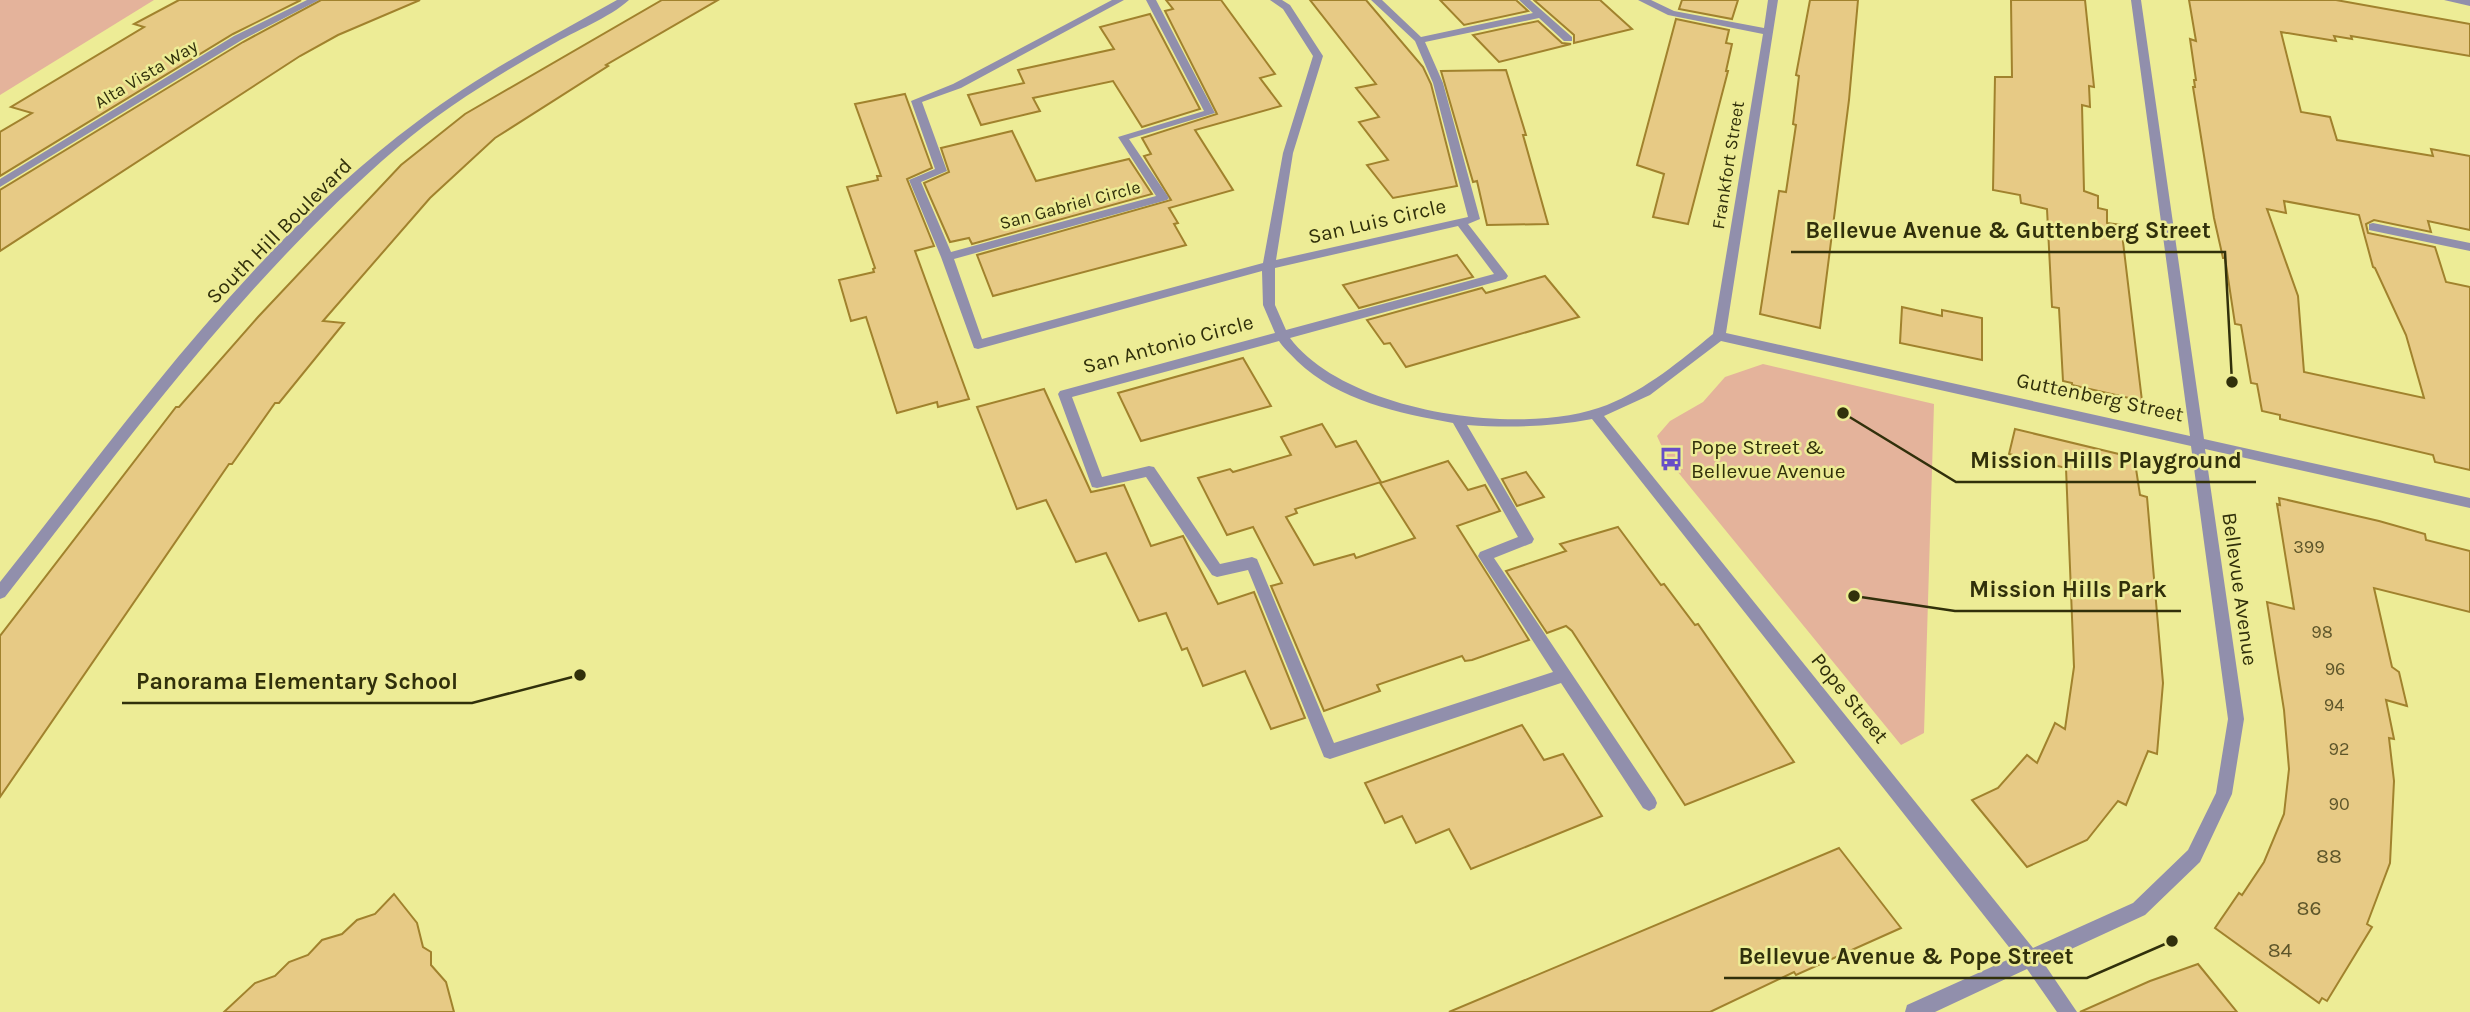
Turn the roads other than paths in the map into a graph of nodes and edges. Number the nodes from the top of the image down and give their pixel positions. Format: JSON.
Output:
{"nodes":[{"id":1,"x":314,"y":0,"type":"edge"},
{"id":2,"x":624,"y":0,"type":"edge"},
{"id":3,"x":1119,"y":0,"type":"edge"},
{"id":4,"x":1151,"y":0,"type":"edge"},
{"id":5,"x":1275,"y":0,"type":"edge"},
{"id":6,"x":1376,"y":0,"type":"edge"},
{"id":7,"x":1524,"y":0,"type":"edge"},
{"id":8,"x":1643,"y":0,"type":"edge"},
{"id":9,"x":1773,"y":0,"type":"edge"},
{"id":10,"x":2136,"y":0,"type":"edge"},
{"id":11,"x":2449,"y":0,"type":"edge"},
{"id":12,"x":2470,"y":3,"type":"edge"},
{"id":13,"x":1540,"y":15,"type":"junction"},
{"id":14,"x":1767,"y":32,"type":"junction"},
{"id":15,"x":1568,"y":39,"type":"dead end"},
{"id":16,"x":1419,"y":40,"type":"junction"},
{"id":17,"x":0,"y":184,"type":"edge"},
{"id":18,"x":1461,"y":222,"type":"junction"},
{"id":19,"x":2373,"y":227,"type":"dead end"},
{"id":20,"x":2470,"y":247,"type":"edge"},
{"id":21,"x":947,"y":257,"type":"junction"},
{"id":22,"x":1269,"y":265,"type":"junction"},
{"id":23,"x":1281,"y":335,"type":"junction"},
{"id":24,"x":1719,"y":336,"type":"junction"},
{"id":25,"x":1595,"y":414,"type":"junction"},
{"id":26,"x":1458,"y":421,"type":"junction"},
{"id":27,"x":2196,"y":440,"type":"junction"},
{"id":28,"x":2470,"y":503,"type":"edge"},
{"id":29,"x":0,"y":593,"type":"edge"},
{"id":30,"x":1564,"y":675,"type":"junction"},
{"id":31,"x":1649,"y":803,"type":"dead end"},
{"id":32,"x":2031,"y":960,"type":"junction"},
{"id":33,"x":1914,"y":1012,"type":"edge"},
{"id":34,"x":2068,"y":1012,"type":"edge"}],
"edges":[{"from":1,"to":17,"type":"street","name":"Alta Vista Way"},
{"from":2,"to":29,"type":"street","name":"South Hill Boulevard"},
{"from":3,"to":21,"type":"street"},
{"from":4,"to":21,"type":"street","name":"San Gabriel Circle"},
{"from":5,"to":22,"type":"street"},
{"from":6,"to":16,"type":"street","name":"San Luis Circle"},
{"from":7,"to":13,"type":"street"},
{"from":8,"to":14,"type":"street"},
{"from":9,"to":14,"type":"street","name":"Frankfort Street"},
{"from":10,"to":27,"type":"street","name":"Bellevue Avenue"},
{"from":11,"to":12,"type":"street"},
{"from":13,"to":15,"type":"street"},
{"from":13,"to":16,"type":"street"},
{"from":14,"to":24,"type":"street","name":"Frankfort Street"},
{"from":16,"to":18,"type":"street","name":"San Luis Circle"},
{"from":18,"to":22,"type":"street","name":"San Luis Circle"},
{"from":18,"to":23,"type":"street","name":"San Antonio Circle"},
{"from":19,"to":20,"type":"street"},
{"from":21,"to":22,"type":"street"},
{"from":22,"to":23,"type":"street"},
{"from":23,"to":26,"type":"street"},
{"from":23,"to":30,"type":"street","name":"San Antonio Circle"},
{"from":24,"to":25,"type":"street"},
{"from":24,"to":27,"type":"street","name":"Guttenberg Street"},
{"from":25,"to":26,"type":"street"},
{"from":25,"to":32,"type":"street","name":"Pope Street"},
{"from":26,"to":30,"type":"street"},
{"from":27,"to":28,"type":"street","name":"Guttenberg Street"},
{"from":27,"to":32,"type":"street","name":"Bellevue Avenue"},
{"from":30,"to":31,"type":"street"},
{"from":32,"to":33,"type":"street","name":"Bellevue Avenue"},
{"from":32,"to":34,"type":"street","name":"Pope Street"}]}
